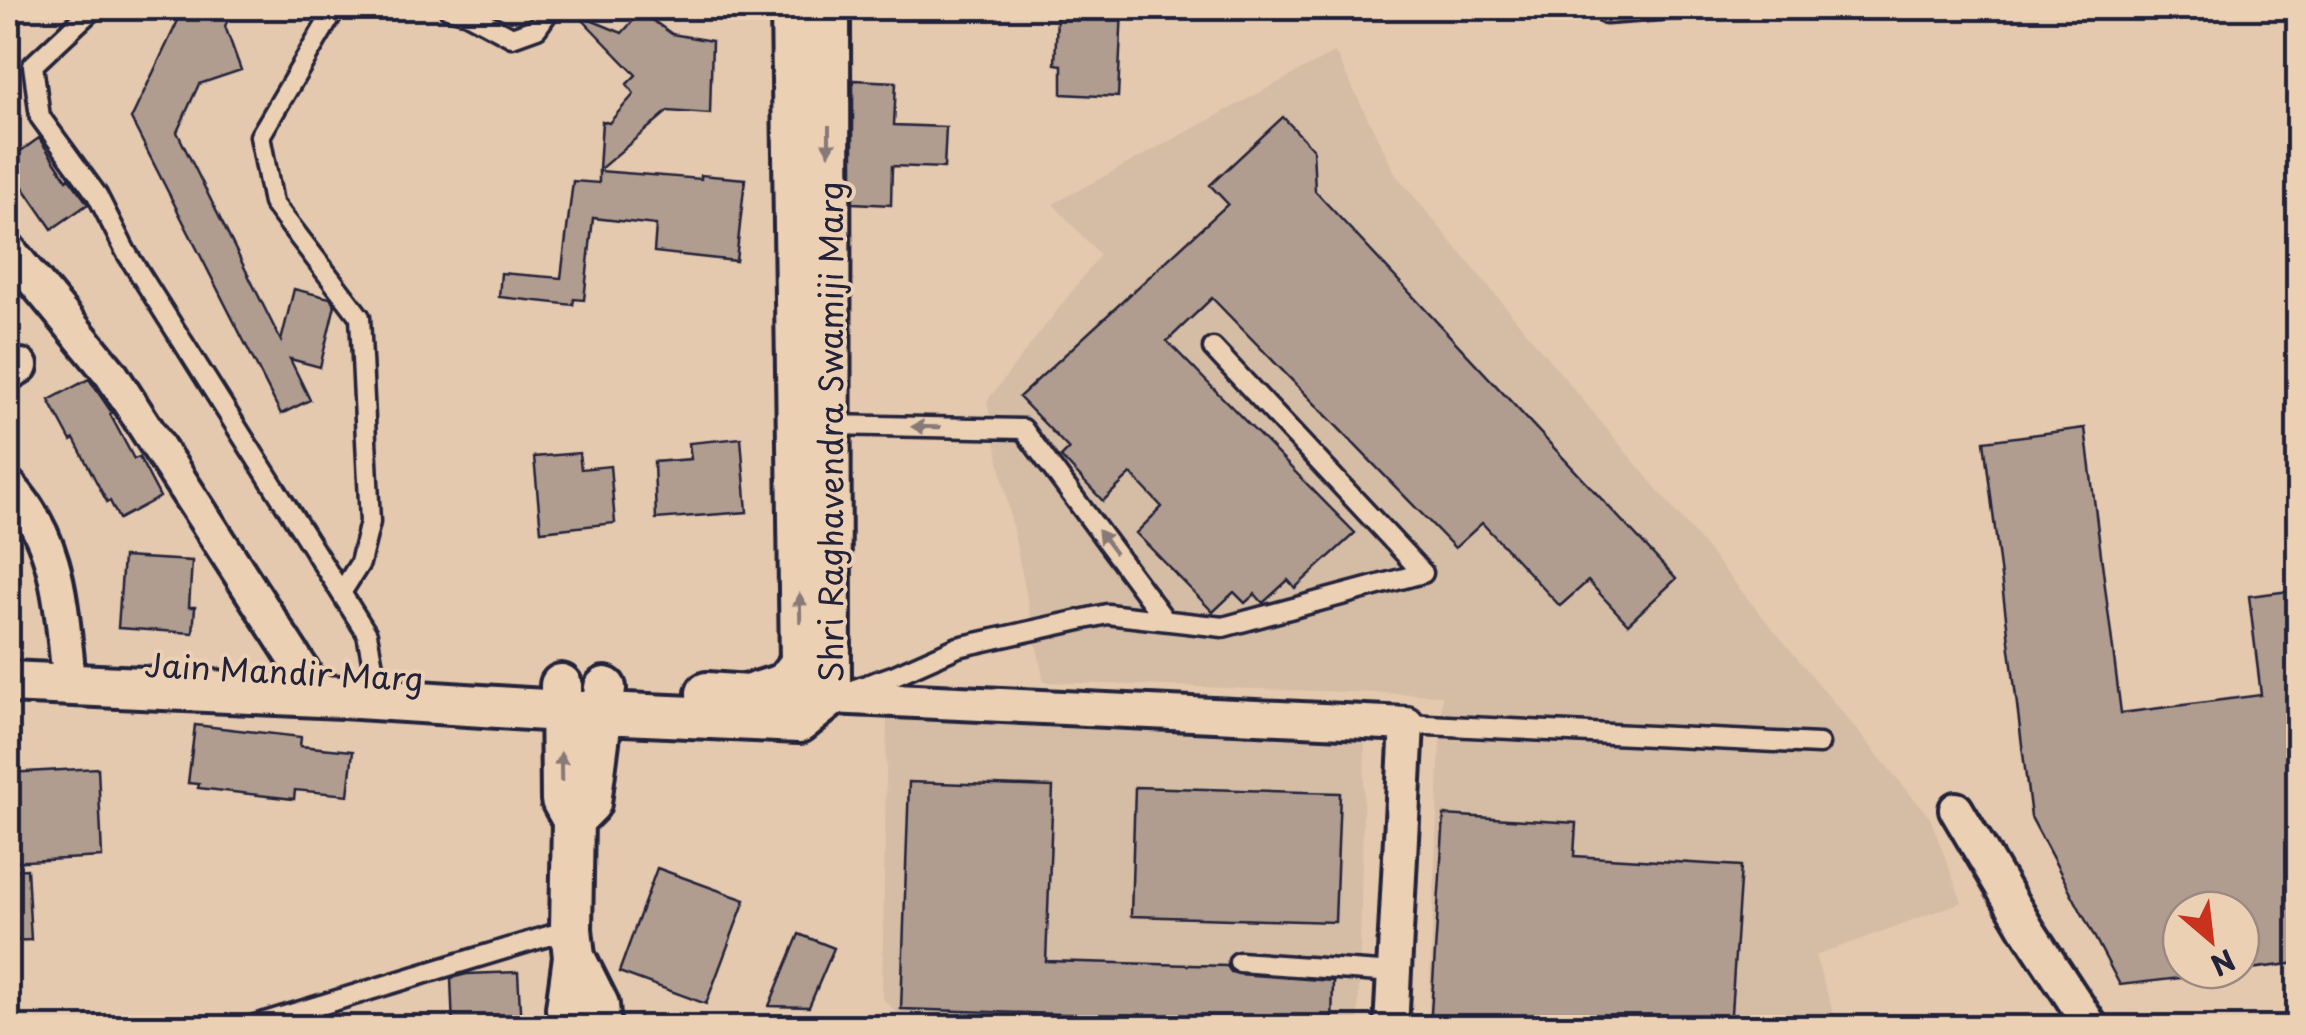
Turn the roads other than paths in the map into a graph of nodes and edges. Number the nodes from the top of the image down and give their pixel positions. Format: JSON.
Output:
{"nodes":[{"id":1,"x":94,"y":8,"type":"edge"},
{"id":2,"x":339,"y":8,"type":"edge"},
{"id":3,"x":448,"y":8,"type":"edge"},
{"id":4,"x":551,"y":8,"type":"edge"},
{"id":5,"x":792,"y":8,"type":"edge"},
{"id":6,"x":829,"y":8,"type":"edge"},
{"id":7,"x":1686,"y":8,"type":"edge"},
{"id":8,"x":1606,"y":14,"type":"dead end"},
{"id":9,"x":811,"y":90,"type":"junction"},
{"id":10,"x":8,"y":249,"type":"edge"},
{"id":11,"x":1213,"y":348,"type":"dead end"},
{"id":12,"x":819,"y":435,"type":"junction"},
{"id":13,"x":8,"y":485,"type":"edge"},
{"id":14,"x":341,"y":593,"type":"junction"},
{"id":15,"x":1165,"y":620,"type":"junction"},
{"id":16,"x":8,"y":658,"type":"edge"},
{"id":17,"x":67,"y":660,"type":"junction"},
{"id":18,"x":303,"y":671,"type":"junction"},
{"id":19,"x":110,"y":674,"type":"junction"},
{"id":20,"x":189,"y":678,"type":"junction"},
{"id":21,"x":8,"y":682,"type":"edge"},
{"id":22,"x":354,"y":682,"type":"junction"},
{"id":23,"x":785,"y":684,"type":"junction"},
{"id":24,"x":830,"y":697,"type":"junction"},
{"id":25,"x":560,"y":698,"type":"junction"},
{"id":26,"x":603,"y":701,"type":"junction"},
{"id":27,"x":716,"y":706,"type":"junction"},
{"id":28,"x":1407,"y":724,"type":"junction"},
{"id":29,"x":1818,"y":744,"type":"dead end"},
{"id":30,"x":1956,"y":809,"type":"dead end"},
{"id":31,"x":573,"y":820,"type":"junction"},
{"id":32,"x":572,"y":943,"type":"junction"},
{"id":33,"x":1239,"y":962,"type":"dead end"},
{"id":34,"x":1394,"y":973,"type":"junction"},
{"id":35,"x":245,"y":1028,"type":"edge"},
{"id":36,"x":569,"y":1028,"type":"edge"},
{"id":37,"x":600,"y":1028,"type":"edge"},
{"id":38,"x":1391,"y":1028,"type":"edge"},
{"id":39,"x":2092,"y":1028,"type":"edge"}],
"edges":[{"from":1,"to":14,"type":"lane"},
{"from":2,"to":14,"type":"lane"},
{"from":3,"to":4,"type":"lane"},
{"from":5,"to":9,"type":"street","name":"Shri Raghavendra Swamiji Marg"},
{"from":6,"to":9,"type":"street","name":"Shri Raghavendra Swamiji Marg"},
{"from":7,"to":8,"type":"lane"},
{"from":9,"to":12,"type":"street","name":"Shri Raghavendra Swamiji Marg"},
{"from":10,"to":18,"type":"street"},
{"from":11,"to":15,"type":"lane"},
{"from":15,"to":12,"type":"lane","one_way":true},
{"from":23,"to":12,"type":"street","name":"Shri Raghavendra Swamiji Marg","one_way":true},
{"from":12,"to":24,"type":"street","name":"Shri Raghavendra Swamiji Marg"},
{"from":13,"to":17,"type":"street"},
{"from":14,"to":22,"type":"lane"},
{"from":15,"to":24,"type":"lane"},
{"from":16,"to":17,"type":"street","name":"Jain Mandir Marg"},
{"from":17,"to":19,"type":"street","name":"Jain Mandir Marg"},
{"from":18,"to":20,"type":"street","name":"Jain Mandir Marg"},
{"from":18,"to":22,"type":"street","name":"Jain Mandir Marg"},
{"from":19,"to":20,"type":"street","name":"Jain Mandir Marg"},
{"from":19,"to":21,"type":"street","name":"Jain Mandir Marg"},
{"from":20,"to":22,"type":"street","name":"Jain Mandir Marg"},
{"from":22,"to":25,"type":"street","name":"Jain Mandir Marg"},
{"from":23,"to":24,"type":"street"},
{"from":23,"to":27,"type":"street","name":"Shri Raghavendra Swamiji Marg"},
{"from":24,"to":27,"type":"street","name":"Shri Raghavendra Swamiji Marg"},
{"from":24,"to":28,"type":"street"},
{"from":25,"to":26,"type":"street","name":"Shri Raghavendra Swamiji Marg"},
{"from":31,"to":25,"type":"street","one_way":true},
{"from":26,"to":27,"type":"street","name":"Shri Raghavendra Swamiji Marg"},
{"from":26,"to":31,"type":"street"},
{"from":28,"to":29,"type":"lane"},
{"from":28,"to":34,"type":"street"},
{"from":30,"to":39,"type":"street"},
{"from":31,"to":32,"type":"street"},
{"from":32,"to":35,"type":"lane"},
{"from":32,"to":36,"type":"street"},
{"from":32,"to":37,"type":"street"},
{"from":33,"to":34,"type":"lane"},
{"from":34,"to":38,"type":"street"}]}
